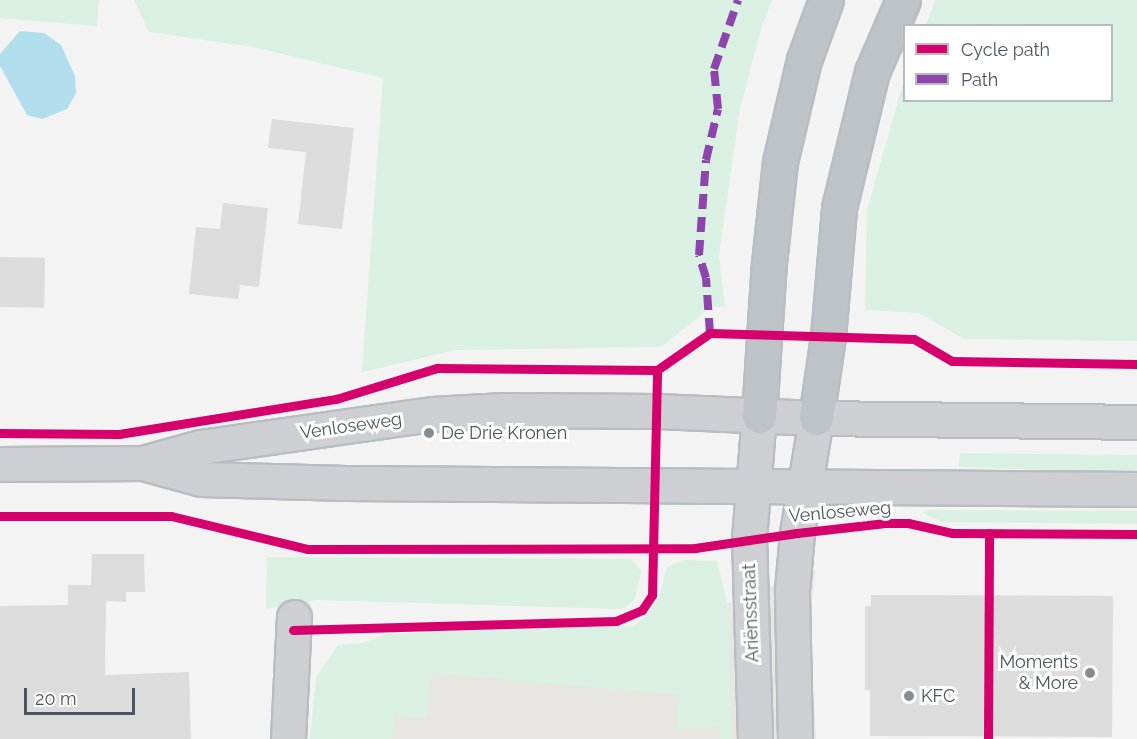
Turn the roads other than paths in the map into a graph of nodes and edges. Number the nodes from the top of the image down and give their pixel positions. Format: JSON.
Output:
{"nodes":[{"id":1,"x":826,"y":0,"type":"edge"},
{"id":2,"x":903,"y":0,"type":"edge"},
{"id":3,"x":759,"y":416,"type":"junction"},
{"id":4,"x":816,"y":418,"type":"junction"},
{"id":5,"x":1137,"y":422,"type":"edge"},
{"id":6,"x":143,"y":463,"type":"junction"},
{"id":7,"x":0,"y":464,"type":"edge"},
{"id":8,"x":754,"y":486,"type":"junction"},
{"id":9,"x":803,"y":487,"type":"junction"},
{"id":10,"x":1137,"y":489,"type":"edge"},
{"id":11,"x":294,"y":617,"type":"dead end"},
{"id":12,"x":288,"y":739,"type":"edge"},
{"id":13,"x":755,"y":739,"type":"edge"},
{"id":14,"x":795,"y":739,"type":"edge"}],
"edges":[{"from":1,"to":3,"type":"highway"},
{"from":2,"to":4,"type":"highway"},
{"from":3,"to":4,"type":"main road","name":"Venloseweg"},
{"from":3,"to":6,"type":"main road","name":"Venloseweg"},
{"from":3,"to":8,"type":"main road","name":"Ariënsstraat"},
{"from":4,"to":5,"type":"main road","name":"Venloseweg"},
{"from":4,"to":9,"type":"main road"},
{"from":6,"to":7,"type":"main road","name":"Venloseweg"},
{"from":6,"to":8,"type":"main road","name":"Venloseweg"},
{"from":8,"to":9,"type":"main road","name":"Venloseweg"},
{"from":8,"to":13,"type":"main road","name":"Ariënsstraat"},
{"from":9,"to":10,"type":"main road","name":"Venloseweg"},
{"from":9,"to":14,"type":"main road"},
{"from":11,"to":12,"type":"street"}]}
